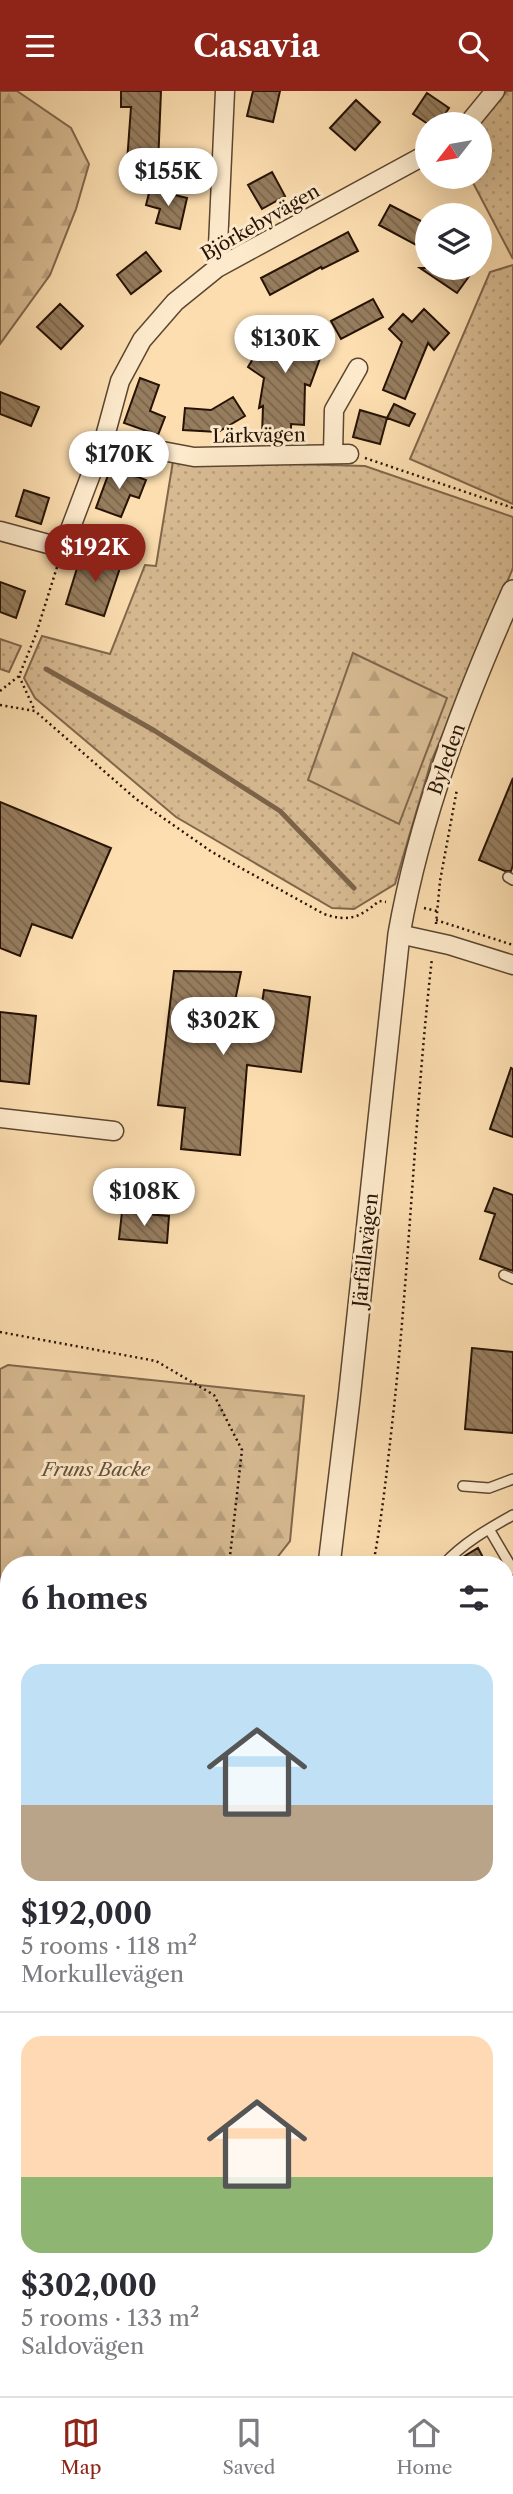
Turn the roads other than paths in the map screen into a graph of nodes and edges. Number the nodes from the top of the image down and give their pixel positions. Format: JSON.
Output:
{"nodes":[{"id":1,"x":225,"y":91,"type":"edge"},
{"id":2,"x":495,"y":91,"type":"edge"},
{"id":3,"x":478,"y":112,"type":"edge"},
{"id":4,"x":415,"y":161,"type":"edge"},
{"id":5,"x":217,"y":268,"type":"junction"},
{"id":6,"x":358,"y":368,"type":"dead end"},
{"id":7,"x":104,"y":440,"type":"junction"},
{"id":8,"x":0,"y":531,"type":"edge"},
{"id":9,"x":513,"y":591,"type":"edge"},
{"id":10,"x":399,"y":934,"type":"junction"},
{"id":11,"x":513,"y":965,"type":"edge"},
{"id":12,"x":0,"y":1118,"type":"edge"},
{"id":13,"x":114,"y":1131,"type":"dead end"},
{"id":14,"x":513,"y":1479,"type":"edge"},
{"id":15,"x":463,"y":1486,"type":"dead end"},
{"id":16,"x":513,"y":1515,"type":"edge"},
{"id":17,"x":489,"y":1529,"type":"junction"},
{"id":18,"x":330,"y":1556,"type":"edge"},
{"id":19,"x":451,"y":1556,"type":"edge"},
{"id":20,"x":505,"y":1556,"type":"edge"}],
"edges":[{"from":1,"to":5,"type":"street"},
{"from":2,"to":3,"type":"street"},
{"from":4,"to":5,"type":"street","name":"Björkebyvägen"},
{"from":5,"to":7,"type":"street","name":"Björkebyvägen"},
{"from":6,"to":7,"type":"street","name":"Lärkvägen"},
{"from":7,"to":8,"type":"street","name":"Björkebyvägen"},
{"from":9,"to":10,"type":"street","name":"Byleden"},
{"from":10,"to":11,"type":"street"},
{"from":10,"to":18,"type":"street","name":"Järfällavägen"},
{"from":12,"to":13,"type":"street"},
{"from":14,"to":15,"type":"lane"},
{"from":16,"to":17,"type":"lane"},
{"from":17,"to":19,"type":"lane"},
{"from":17,"to":20,"type":"lane"}]}
